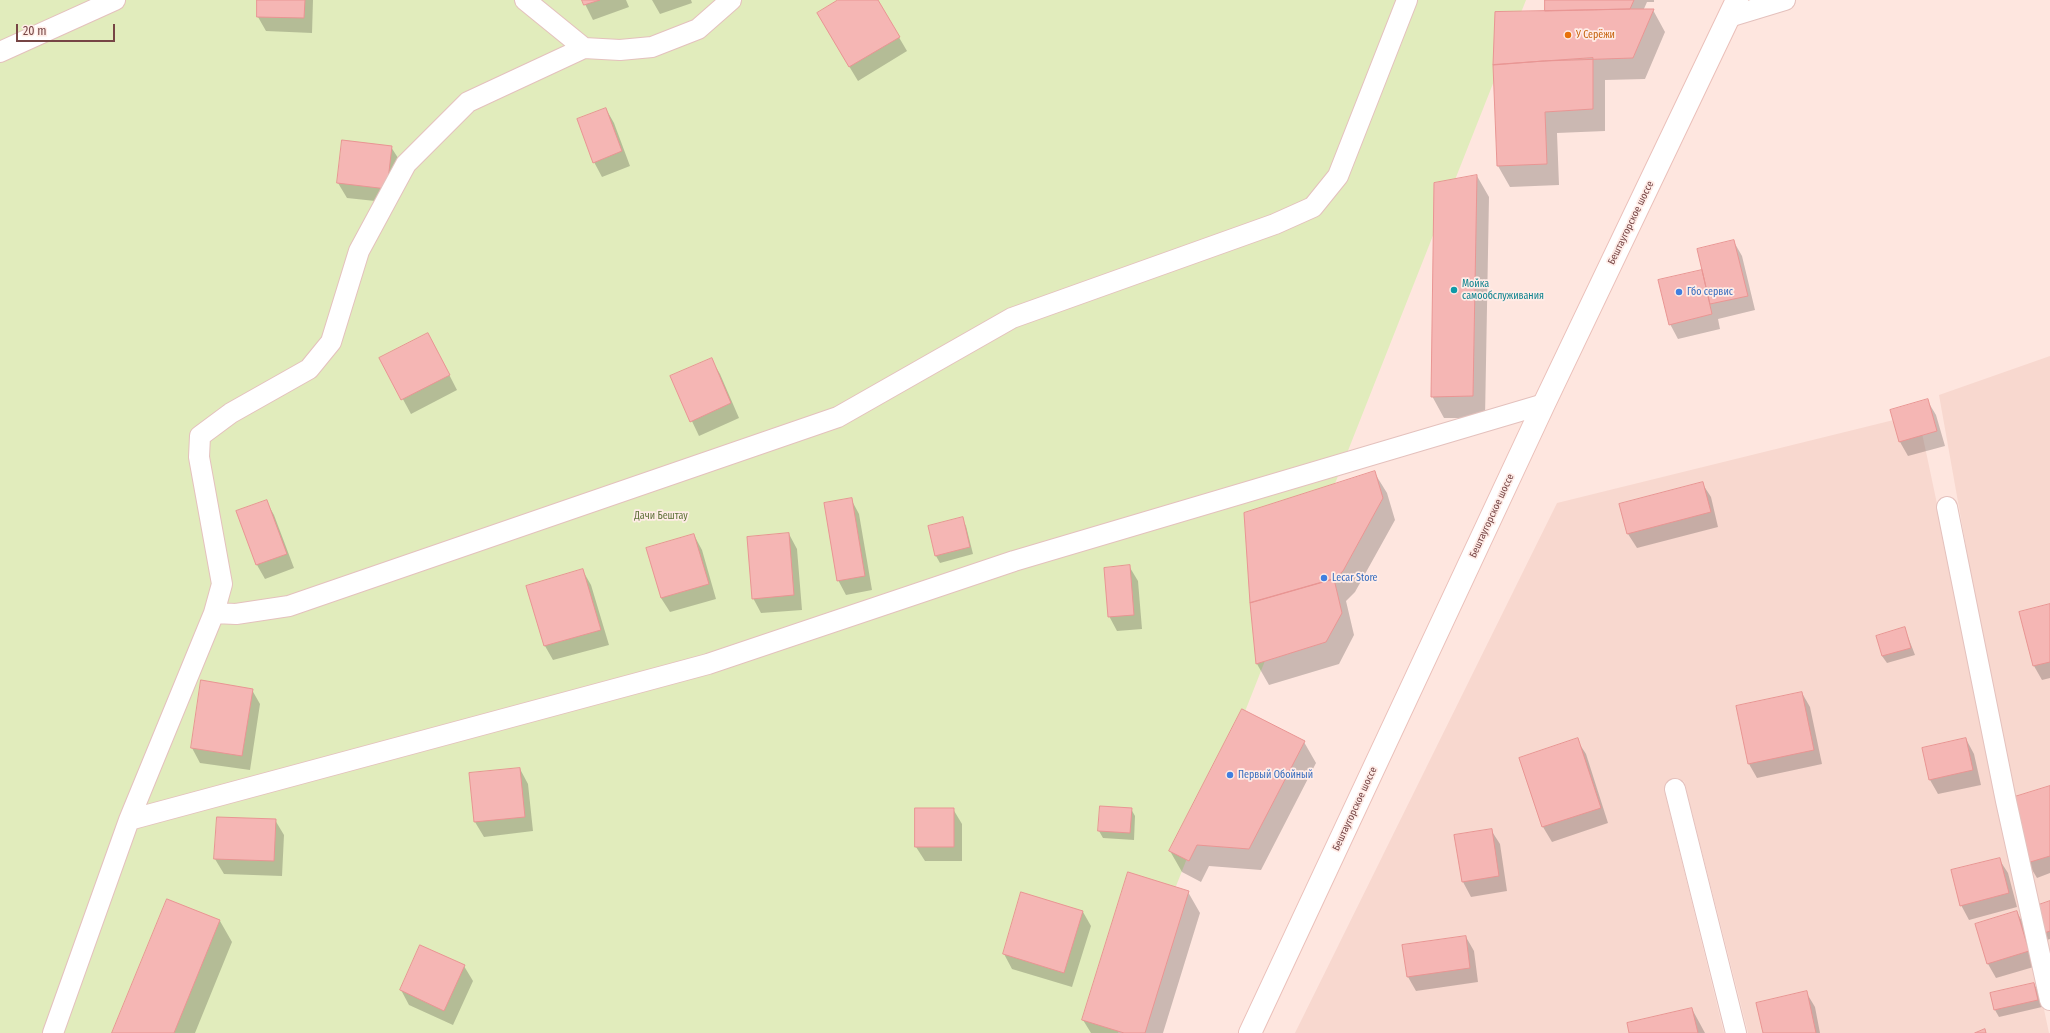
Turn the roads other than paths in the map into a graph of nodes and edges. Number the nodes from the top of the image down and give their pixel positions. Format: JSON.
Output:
{"nodes":[{"id":1,"x":116,"y":0,"type":"edge"},
{"id":2,"x":525,"y":0,"type":"edge"},
{"id":3,"x":731,"y":0,"type":"edge"},
{"id":4,"x":1406,"y":0,"type":"edge"},
{"id":5,"x":1785,"y":0,"type":"edge"},
{"id":6,"x":1733,"y":9,"type":"edge"},
{"id":7,"x":584,"y":48,"type":"junction"},
{"id":8,"x":0,"y":52,"type":"edge"},
{"id":9,"x":1544,"y":404,"type":"junction"},
{"id":10,"x":1947,"y":506,"type":"dead end"},
{"id":11,"x":214,"y":613,"type":"junction"},
{"id":12,"x":1675,"y":789,"type":"dead end"},
{"id":13,"x":129,"y":820,"type":"junction"},
{"id":14,"x":2050,"y":1000,"type":"edge"},
{"id":15,"x":53,"y":1033,"type":"edge"},
{"id":16,"x":1250,"y":1033,"type":"edge"},
{"id":17,"x":1736,"y":1033,"type":"edge"}],
"edges":[{"from":1,"to":8,"type":"lane"},
{"from":2,"to":7,"type":"lane"},
{"from":3,"to":7,"type":"lane"},
{"from":4,"to":11,"type":"lane"},
{"from":5,"to":6,"type":"lane"},
{"from":6,"to":9,"type":"main road","name":"Бештаугорское шоссе"},
{"from":7,"to":11,"type":"lane"},
{"from":9,"to":13,"type":"lane"},
{"from":9,"to":16,"type":"main road","name":"Бештаугорское шоссе"},
{"from":10,"to":14,"type":"lane"},
{"from":11,"to":13,"type":"lane"},
{"from":12,"to":17,"type":"lane"},
{"from":13,"to":15,"type":"lane"}]}
